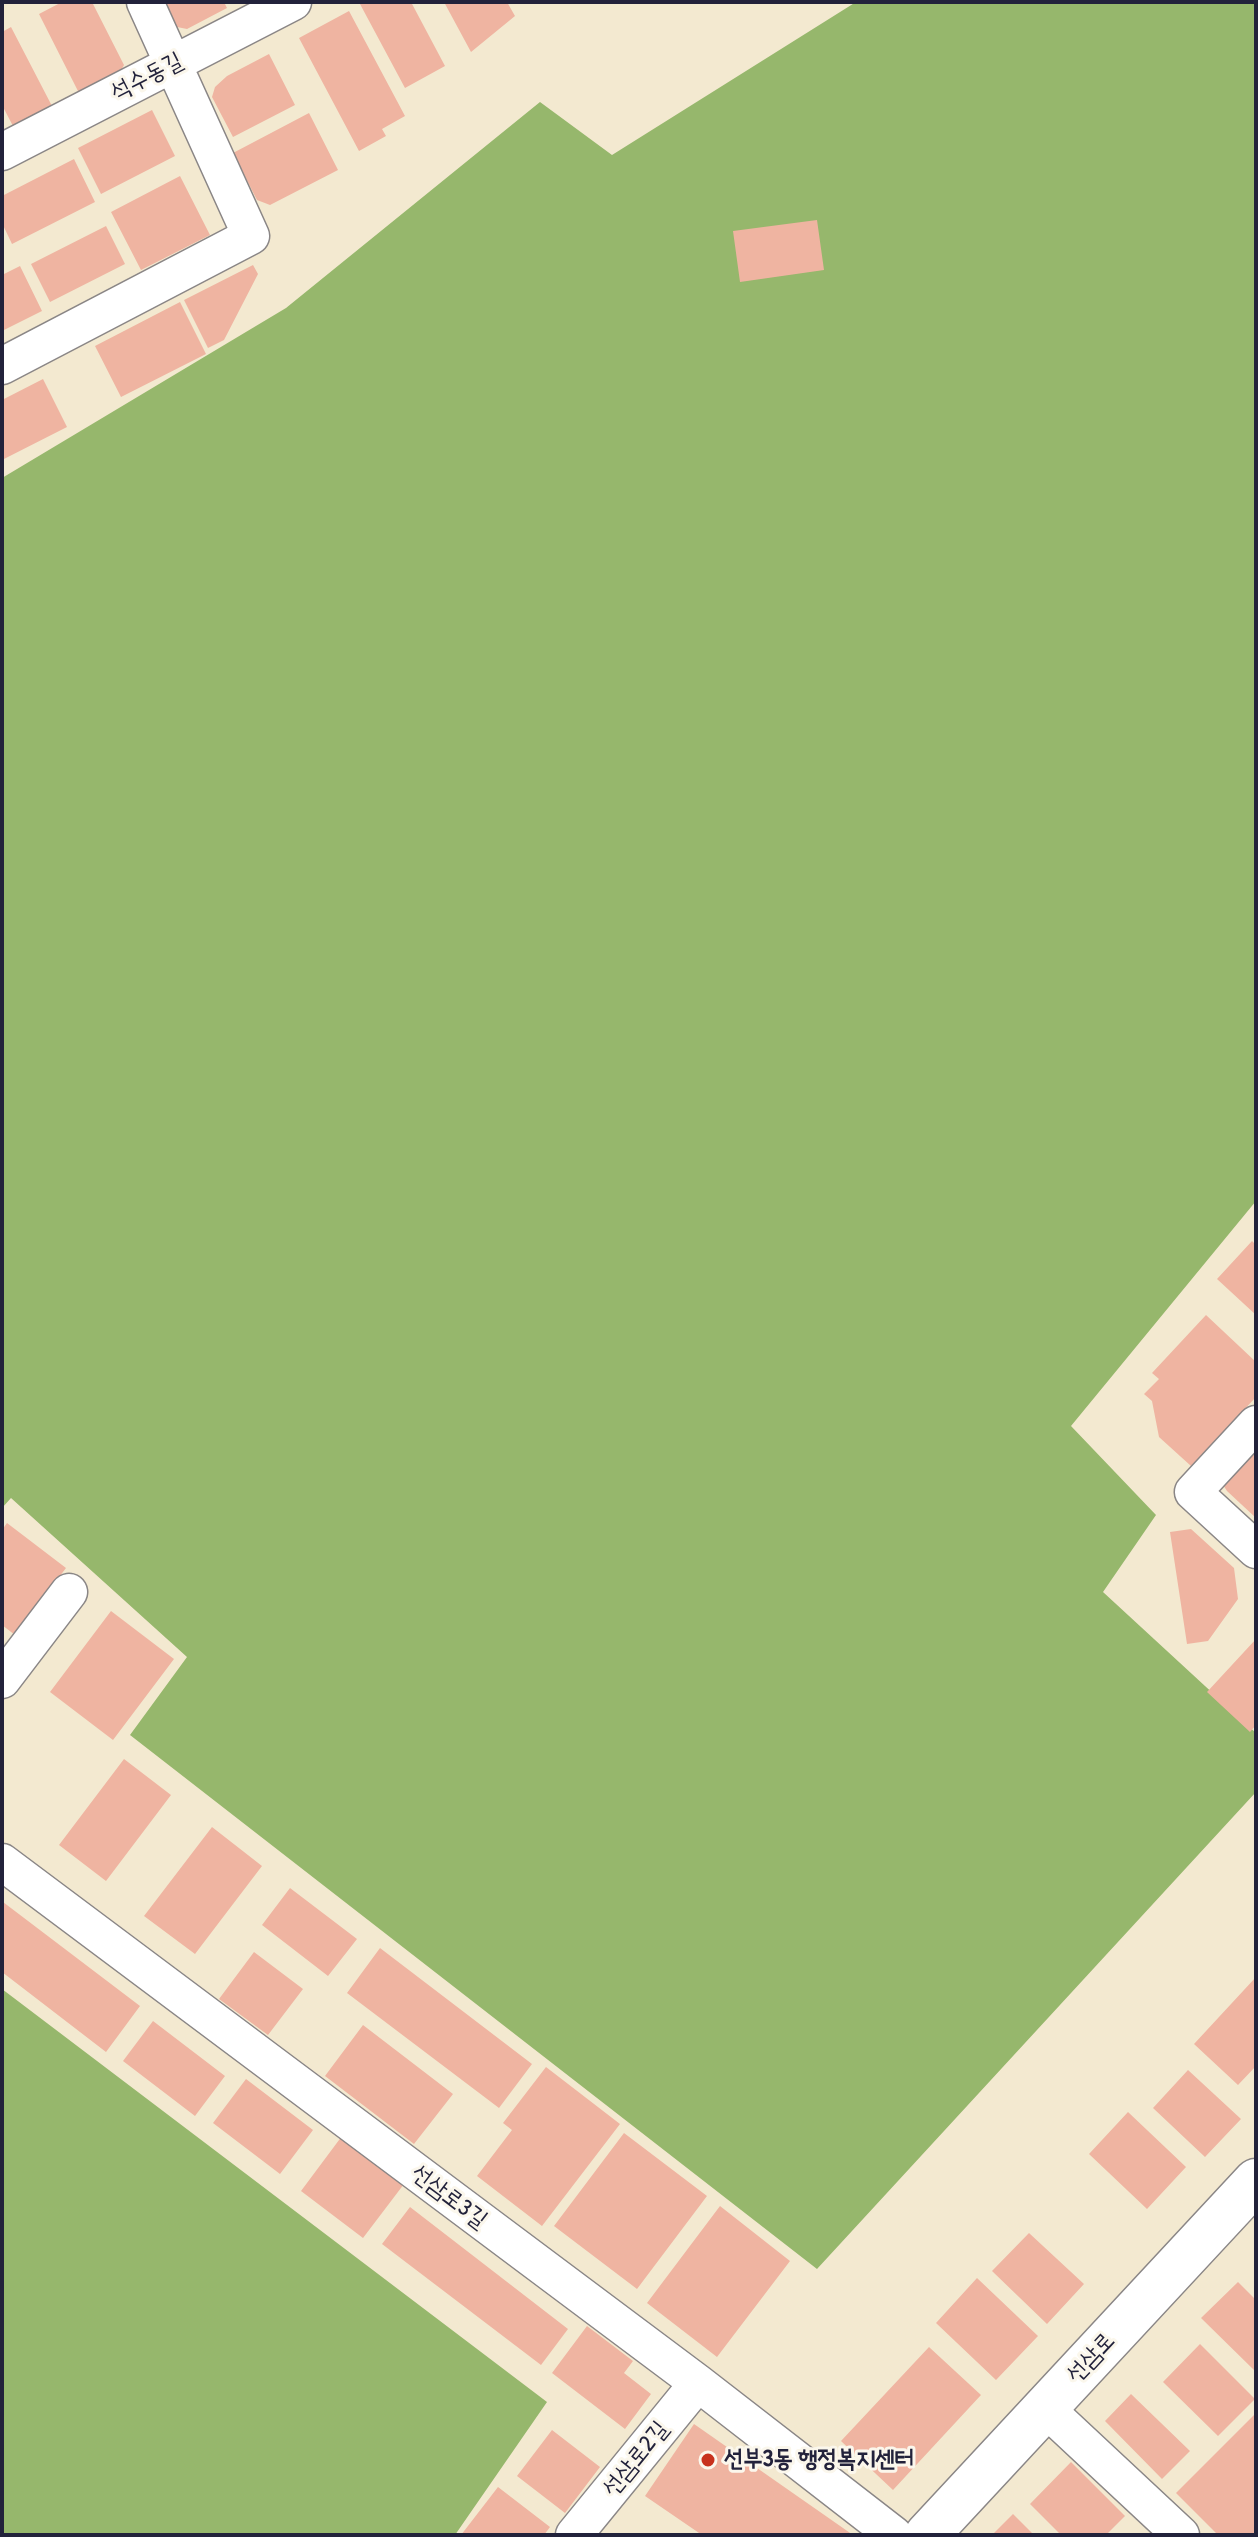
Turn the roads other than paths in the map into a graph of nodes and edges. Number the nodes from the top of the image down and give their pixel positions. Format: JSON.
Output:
{"nodes":[{"id":1,"x":145,"y":2,"type":"edge"},
{"id":2,"x":293,"y":2,"type":"edge"},
{"id":3,"x":173,"y":64,"type":"junction"},
{"id":4,"x":2,"y":152,"type":"edge"},
{"id":5,"x":2,"y":366,"type":"edge"},
{"id":6,"x":1256,"y":1424,"type":"edge"},
{"id":7,"x":1256,"y":1550,"type":"edge"},
{"id":8,"x":69,"y":1592,"type":"dead end"},
{"id":9,"x":2,"y":1680,"type":"edge"},
{"id":10,"x":2,"y":1862,"type":"edge"},
{"id":11,"x":1256,"y":2181,"type":"edge"},
{"id":12,"x":698,"y":2383,"type":"junction"},
{"id":13,"x":1045,"y":2408,"type":"junction"},
{"id":14,"x":574,"y":2535,"type":"edge"},
{"id":15,"x":894,"y":2535,"type":"edge"},
{"id":16,"x":927,"y":2535,"type":"edge"},
{"id":17,"x":1181,"y":2535,"type":"edge"}],
"edges":[{"from":1,"to":3,"type":"street"},
{"from":2,"to":3,"type":"street","name":"석수동길"},
{"from":3,"to":4,"type":"street","name":"석수동길"},
{"from":3,"to":5,"type":"street"},
{"from":6,"to":7,"type":"street"},
{"from":8,"to":9,"type":"street"},
{"from":10,"to":12,"type":"street","name":"선삼로3길"},
{"from":11,"to":13,"type":"street","name":"선삼로"},
{"from":12,"to":14,"type":"street","name":"선삼로2길"},
{"from":12,"to":15,"type":"street","name":"선삼로3길"},
{"from":13,"to":16,"type":"street","name":"선삼로"},
{"from":13,"to":17,"type":"street"}]}
